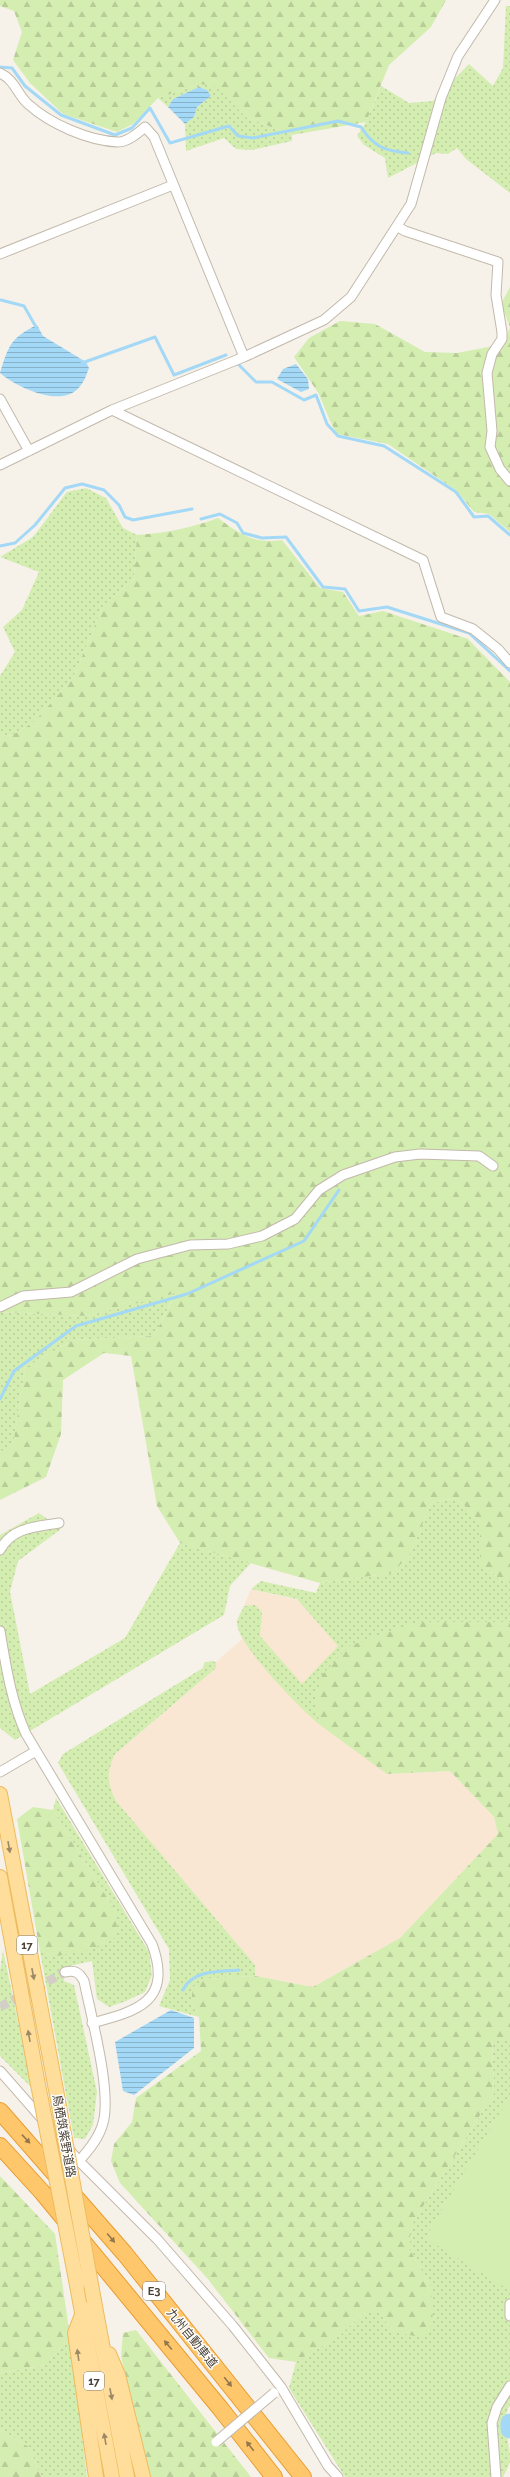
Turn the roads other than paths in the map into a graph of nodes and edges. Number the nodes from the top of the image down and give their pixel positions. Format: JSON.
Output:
{"nodes":[{"id":1,"x":495,"y":0,"type":"edge"},
{"id":2,"x":0,"y":74,"type":"edge"},
{"id":3,"x":173,"y":185,"type":"junction"},
{"id":4,"x":398,"y":226,"type":"junction"},
{"id":5,"x":0,"y":254,"type":"edge"},
{"id":6,"x":244,"y":356,"type":"junction"},
{"id":7,"x":0,"y":399,"type":"edge"},
{"id":8,"x":112,"y":410,"type":"junction"},
{"id":9,"x":29,"y":451,"type":"junction"},
{"id":10,"x":0,"y":465,"type":"edge"},
{"id":11,"x":510,"y":481,"type":"edge"},
{"id":12,"x":510,"y":663,"type":"edge"},
{"id":13,"x":493,"y":1166,"type":"dead end"},
{"id":14,"x":0,"y":1307,"type":"edge"},
{"id":15,"x":59,"y":1523,"type":"dead end"},
{"id":16,"x":0,"y":1550,"type":"edge"},
{"id":17,"x":0,"y":1631,"type":"edge"},
{"id":18,"x":36,"y":1751,"type":"junction"},
{"id":19,"x":0,"y":1772,"type":"edge"},
{"id":20,"x":0,"y":1794,"type":"edge"},
{"id":21,"x":0,"y":1877,"type":"edge"},
{"id":22,"x":65,"y":1972,"type":"tunnel mouth"},
{"id":23,"x":92,"y":2024,"type":"junction"},
{"id":24,"x":0,"y":2071,"type":"edge"},
{"id":25,"x":0,"y":2110,"type":"edge"},
{"id":26,"x":0,"y":2146,"type":"edge"},
{"id":27,"x":0,"y":2154,"type":"edge"},
{"id":28,"x":79,"y":2161,"type":"junction"},
{"id":29,"x":42,"y":2192,"type":"junction"},
{"id":30,"x":510,"y":2304,"type":"edge"},
{"id":31,"x":82,"y":2315,"type":"junction"},
{"id":32,"x":510,"y":2316,"type":"edge"},
{"id":33,"x":100,"y":2334,"type":"junction"},
{"id":34,"x":510,"y":2386,"type":"edge"},
{"id":35,"x":277,"y":2390,"type":"junction"},
{"id":36,"x":216,"y":2442,"type":"dead end"},
{"id":37,"x":96,"y":2477,"type":"edge"},
{"id":38,"x":112,"y":2477,"type":"edge"},
{"id":39,"x":127,"y":2477,"type":"edge"},
{"id":40,"x":143,"y":2477,"type":"edge"},
{"id":41,"x":274,"y":2477,"type":"edge"},
{"id":42,"x":303,"y":2477,"type":"edge"},
{"id":43,"x":338,"y":2477,"type":"edge"},
{"id":44,"x":496,"y":2477,"type":"edge"}],
"edges":[{"from":1,"to":4,"type":"street"},
{"from":2,"to":3,"type":"street"},
{"from":3,"to":5,"type":"street"},
{"from":3,"to":6,"type":"street"},
{"from":4,"to":6,"type":"street"},
{"from":4,"to":11,"type":"street"},
{"from":6,"to":8,"type":"street"},
{"from":7,"to":9,"type":"street"},
{"from":8,"to":9,"type":"street"},
{"from":8,"to":12,"type":"street"},
{"from":9,"to":10,"type":"street"},
{"from":13,"to":14,"type":"street"},
{"from":15,"to":16,"type":"street"},
{"from":17,"to":18,"type":"street"},
{"from":18,"to":19,"type":"street"},
{"from":18,"to":23,"type":"street"},
{"from":20,"to":33,"type":"main road","name":"鳥栖筑紫野道路","number":"17","one_way":true,"bridge":true},
{"from":31,"to":21,"type":"main road","name":"鳥栖筑紫野道路","number":"17","one_way":true,"bridge":true},
{"from":22,"to":23,"type":"street"},
{"from":23,"to":28,"type":"street"},
{"from":24,"to":28,"type":"street"},
{"from":25,"to":42,"type":"highway","name":"九州自動車道","number":"E3","one_way":true},
{"from":26,"to":29,"type":"highway","name":"九州自動車道","number":"E3"},
{"from":27,"to":29,"type":"highway"},
{"from":28,"to":35,"type":"street"},
{"from":41,"to":29,"type":"highway","name":"九州自動車道","number":"E3","one_way":true},
{"from":30,"to":32,"type":"street"},
{"from":37,"to":31,"type":"main road","one_way":true},
{"from":38,"to":31,"type":"main road","name":"鳥栖筑紫野道路","number":"17","one_way":true},
{"from":33,"to":39,"type":"main road","name":"鳥栖筑紫野道路","number":"17","one_way":true},
{"from":33,"to":40,"type":"main road"},
{"from":34,"to":44,"type":"street"},
{"from":35,"to":36,"type":"street","bridge":true},
{"from":35,"to":43,"type":"street"}]}
